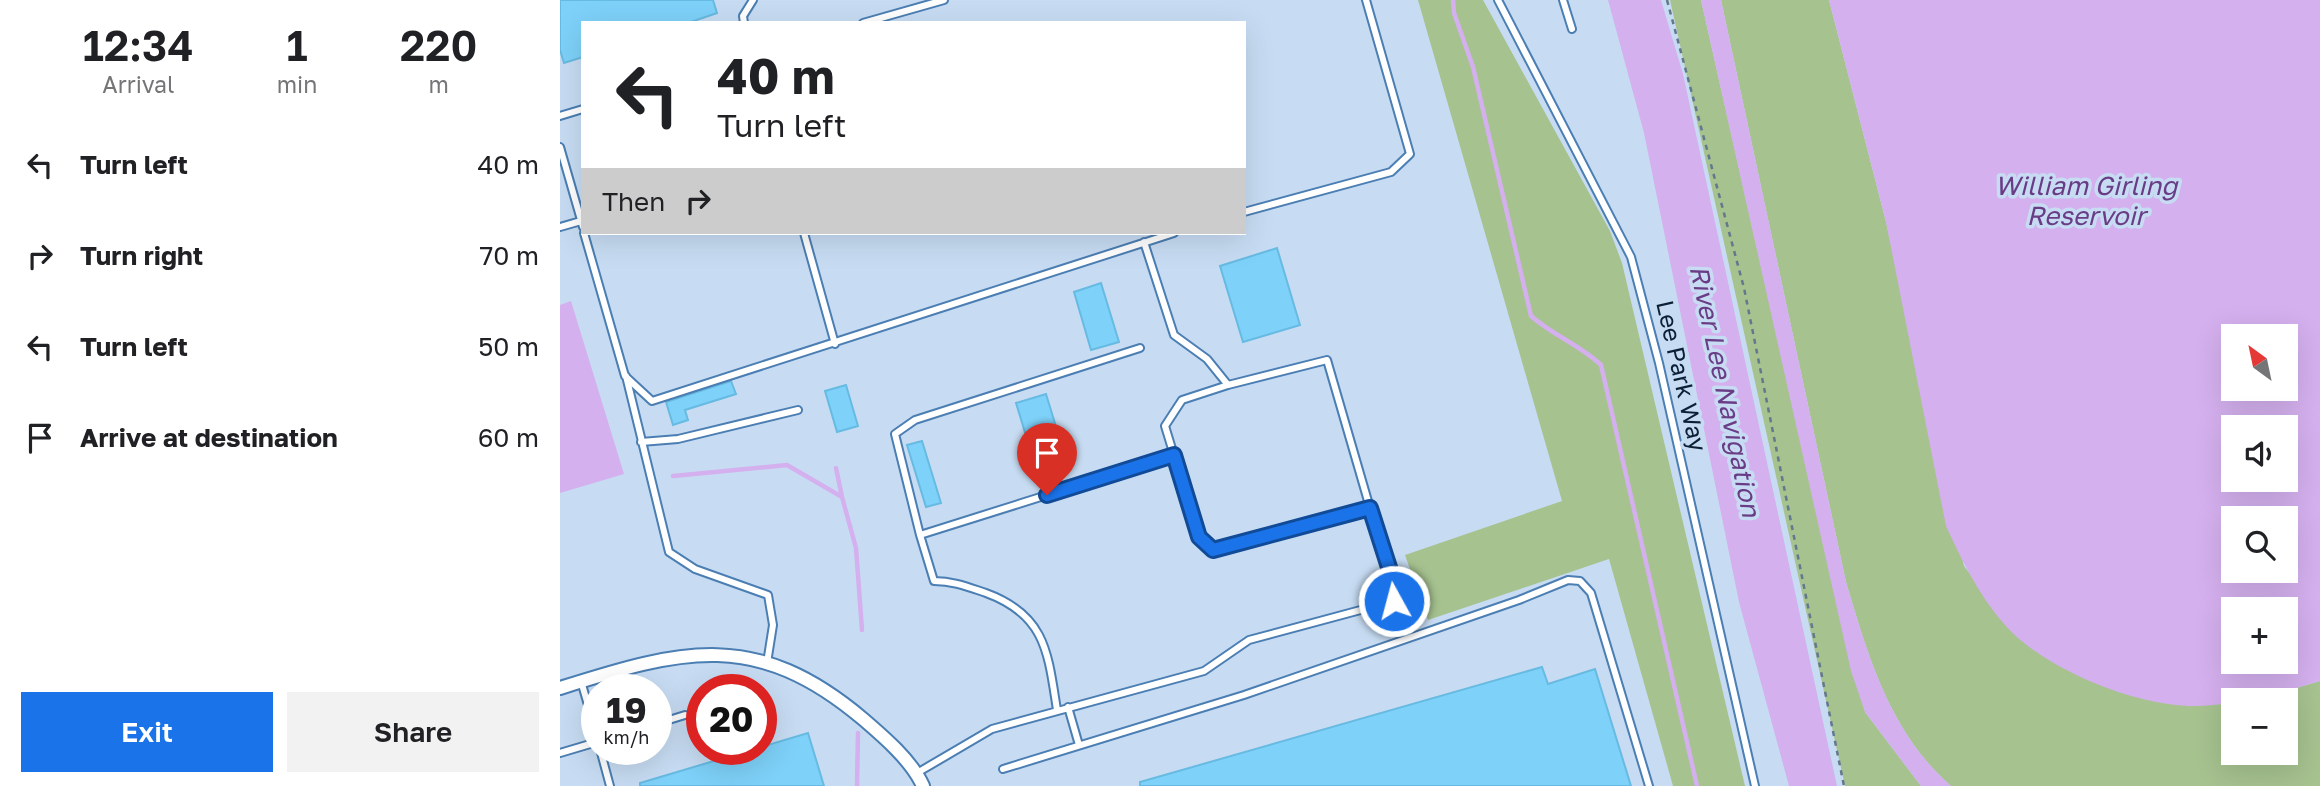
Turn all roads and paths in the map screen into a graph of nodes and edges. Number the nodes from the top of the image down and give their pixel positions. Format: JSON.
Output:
{"nodes":[{"id":1,"x":753,"y":0,"type":"edge"},
{"id":2,"x":944,"y":0,"type":"edge"},
{"id":3,"x":1366,"y":0,"type":"edge"},
{"id":4,"x":1498,"y":0,"type":"edge"},
{"id":5,"x":1563,"y":0,"type":"edge"},
{"id":6,"x":1667,"y":0,"type":"edge"},
{"id":7,"x":744,"y":21,"type":"edge"},
{"id":8,"x":870,"y":21,"type":"edge"},
{"id":9,"x":1572,"y":29,"type":"dead end"},
{"id":10,"x":581,"y":109,"type":"edge"},
{"id":11,"x":560,"y":116,"type":"edge"},
{"id":12,"x":560,"y":147,"type":"edge"},
{"id":13,"x":1246,"y":211,"type":"edge"},
{"id":14,"x":581,"y":220,"type":"edge"},
{"id":15,"x":581,"y":224,"type":"edge"},
{"id":16,"x":560,"y":228,"type":"edge"},
{"id":17,"x":585,"y":235,"type":"edge"},
{"id":18,"x":805,"y":235,"type":"edge"},
{"id":19,"x":1167,"y":235,"type":"edge"},
{"id":20,"x":1144,"y":242,"type":"junction"},
{"id":21,"x":835,"y":344,"type":"junction"},
{"id":22,"x":1140,"y":348,"type":"dead end"},
{"id":23,"x":625,"y":376,"type":"junction"},
{"id":24,"x":1228,"y":385,"type":"junction"},
{"id":25,"x":797,"y":410,"type":"dead end"},
{"id":26,"x":641,"y":442,"type":"junction"},
{"id":27,"x":1174,"y":455,"type":"junction"},
{"id":28,"x":1370,"y":508,"type":"junction"},
{"id":29,"x":920,"y":535,"type":"junction"},
{"id":30,"x":767,"y":663,"type":"junction"},
{"id":31,"x":605,"y":674,"type":"edge"},
{"id":32,"x":581,"y":681,"type":"edge"},
{"id":33,"x":560,"y":688,"type":"edge"},
{"id":34,"x":1068,"y":707,"type":"junction"},
{"id":35,"x":1057,"y":710,"type":"junction"},
{"id":36,"x":685,"y":715,"type":"dead end"},
{"id":37,"x":672,"y":719,"type":"edge"},
{"id":38,"x":1079,"y":745,"type":"junction"},
{"id":39,"x":581,"y":747,"type":"edge"},
{"id":40,"x":560,"y":753,"type":"edge"},
{"id":41,"x":604,"y":765,"type":"edge"},
{"id":42,"x":1003,"y":769,"type":"dead end"},
{"id":43,"x":917,"y":773,"type":"junction"},
{"id":44,"x":610,"y":786,"type":"edge"},
{"id":45,"x":923,"y":786,"type":"edge"},
{"id":46,"x":1649,"y":786,"type":"edge"},
{"id":47,"x":1755,"y":786,"type":"edge"},
{"id":48,"x":1844,"y":786,"type":"edge"}],
"edges":[{"from":1,"to":7,"type":"lane"},
{"from":2,"to":8,"type":"lane"},
{"from":3,"to":13,"type":"lane"},
{"from":4,"to":47,"type":"lane","name":"Lee Park Way"},
{"from":5,"to":9,"type":"lane"},
{"from":6,"to":48,"type":"path"},
{"from":10,"to":11,"type":"lane"},
{"from":12,"to":14,"type":"lane"},
{"from":15,"to":16,"type":"lane"},
{"from":17,"to":23,"type":"lane"},
{"from":18,"to":21,"type":"lane"},
{"from":19,"to":20,"type":"lane"},
{"from":20,"to":21,"type":"lane"},
{"from":20,"to":24,"type":"lane"},
{"from":21,"to":23,"type":"lane"},
{"from":22,"to":29,"type":"lane"},
{"from":23,"to":26,"type":"lane"},
{"from":24,"to":27,"type":"lane"},
{"from":24,"to":28,"type":"lane"},
{"from":25,"to":26,"type":"lane"},
{"from":26,"to":30,"type":"lane"},
{"from":27,"to":28,"type":"lane"},
{"from":27,"to":29,"type":"lane"},
{"from":28,"to":34,"type":"lane"},
{"from":29,"to":35,"type":"lane"},
{"from":30,"to":31,"type":"street"},
{"from":30,"to":43,"type":"street"},
{"from":32,"to":33,"type":"street"},
{"from":34,"to":35,"type":"lane"},
{"from":34,"to":38,"type":"lane"},
{"from":35,"to":43,"type":"lane"},
{"from":36,"to":37,"type":"lane"},
{"from":38,"to":42,"type":"lane"},
{"from":38,"to":46,"type":"lane"},
{"from":39,"to":40,"type":"lane"},
{"from":41,"to":44,"type":"lane"},
{"from":43,"to":45,"type":"street"}]}
